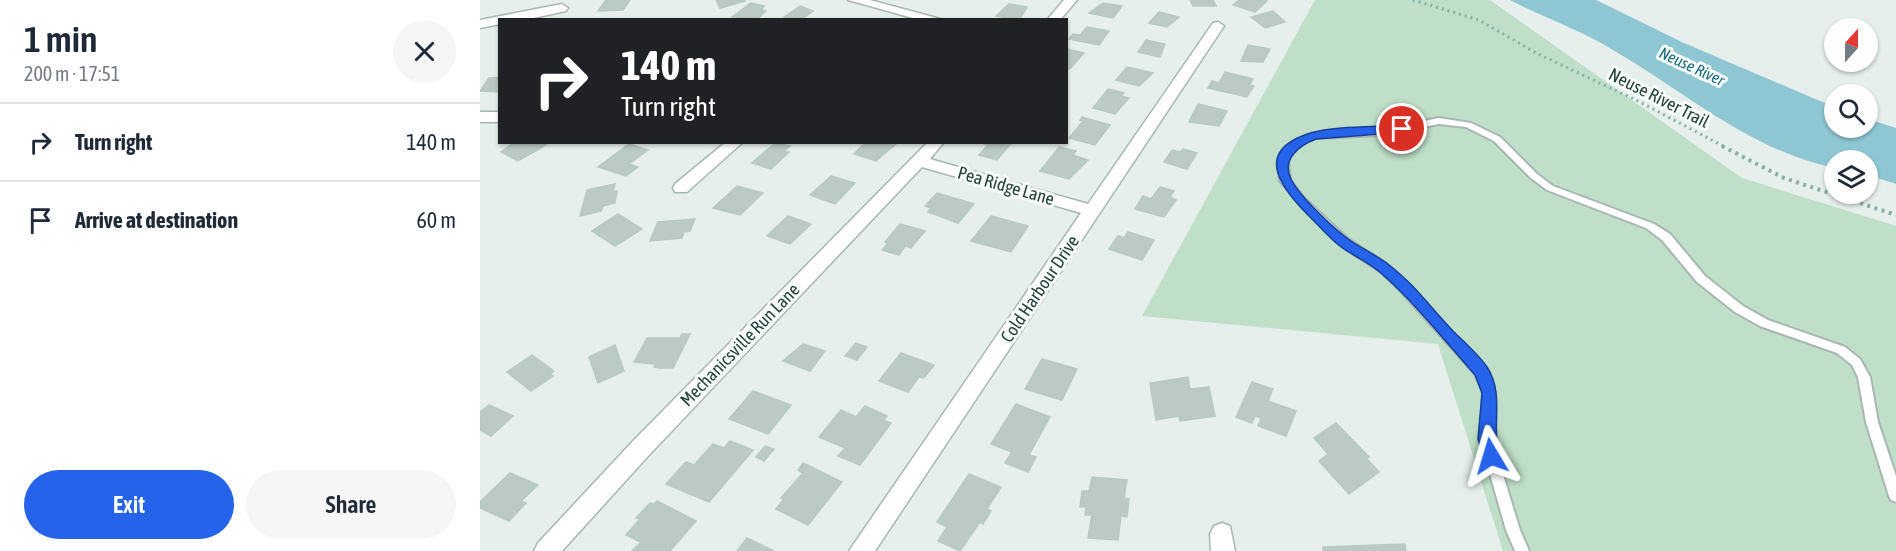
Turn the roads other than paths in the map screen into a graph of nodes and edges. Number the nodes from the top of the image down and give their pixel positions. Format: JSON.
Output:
{"nodes":[{"id":1,"x":854,"y":0,"type":"edge"},
{"id":2,"x":908,"y":0,"type":"edge"},
{"id":3,"x":1071,"y":0,"type":"edge"},
{"id":4,"x":562,"y":8,"type":"dead end"},
{"id":5,"x":896,"y":10,"type":"junction"},
{"id":6,"x":511,"y":18,"type":"edge"},
{"id":7,"x":886,"y":18,"type":"edge"},
{"id":8,"x":930,"y":18,"type":"edge"},
{"id":9,"x":1055,"y":18,"type":"edge"},
{"id":10,"x":498,"y":21,"type":"edge"},
{"id":11,"x":480,"y":24,"type":"edge"},
{"id":12,"x":1218,"y":26,"type":"dead end"},
{"id":13,"x":480,"y":117,"type":"edge"},
{"id":14,"x":498,"y":117,"type":"edge"},
{"id":15,"x":734,"y":144,"type":"edge"},
{"id":16,"x":935,"y":144,"type":"edge"},
{"id":17,"x":919,"y":161,"type":"junction"},
{"id":18,"x":681,"y":188,"type":"dead end"},
{"id":19,"x":1093,"y":211,"type":"junction"},
{"id":20,"x":1896,"y":496,"type":"edge"},
{"id":21,"x":546,"y":551,"type":"edge"},
{"id":22,"x":861,"y":551,"type":"edge"},
{"id":23,"x":1522,"y":551,"type":"edge"}],
"edges":[{"from":1,"to":5,"type":"street"},
{"from":2,"to":5,"type":"street"},
{"from":3,"to":9,"type":"street"},
{"from":4,"to":6,"type":"street"},
{"from":5,"to":7,"type":"street"},
{"from":5,"to":8,"type":"street"},
{"from":10,"to":11,"type":"street"},
{"from":12,"to":19,"type":"street","name":"Cold Harbour Drive"},
{"from":13,"to":14,"type":"street"},
{"from":15,"to":18,"type":"street"},
{"from":16,"to":17,"type":"street","name":"Mechanicsville Run Lane"},
{"from":17,"to":19,"type":"street","name":"Pea Ridge Lane"},
{"from":17,"to":21,"type":"street","name":"Mechanicsville Run Lane"},
{"from":19,"to":22,"type":"street","name":"Cold Harbour Drive"},
{"from":20,"to":23,"type":"lane"}]}
